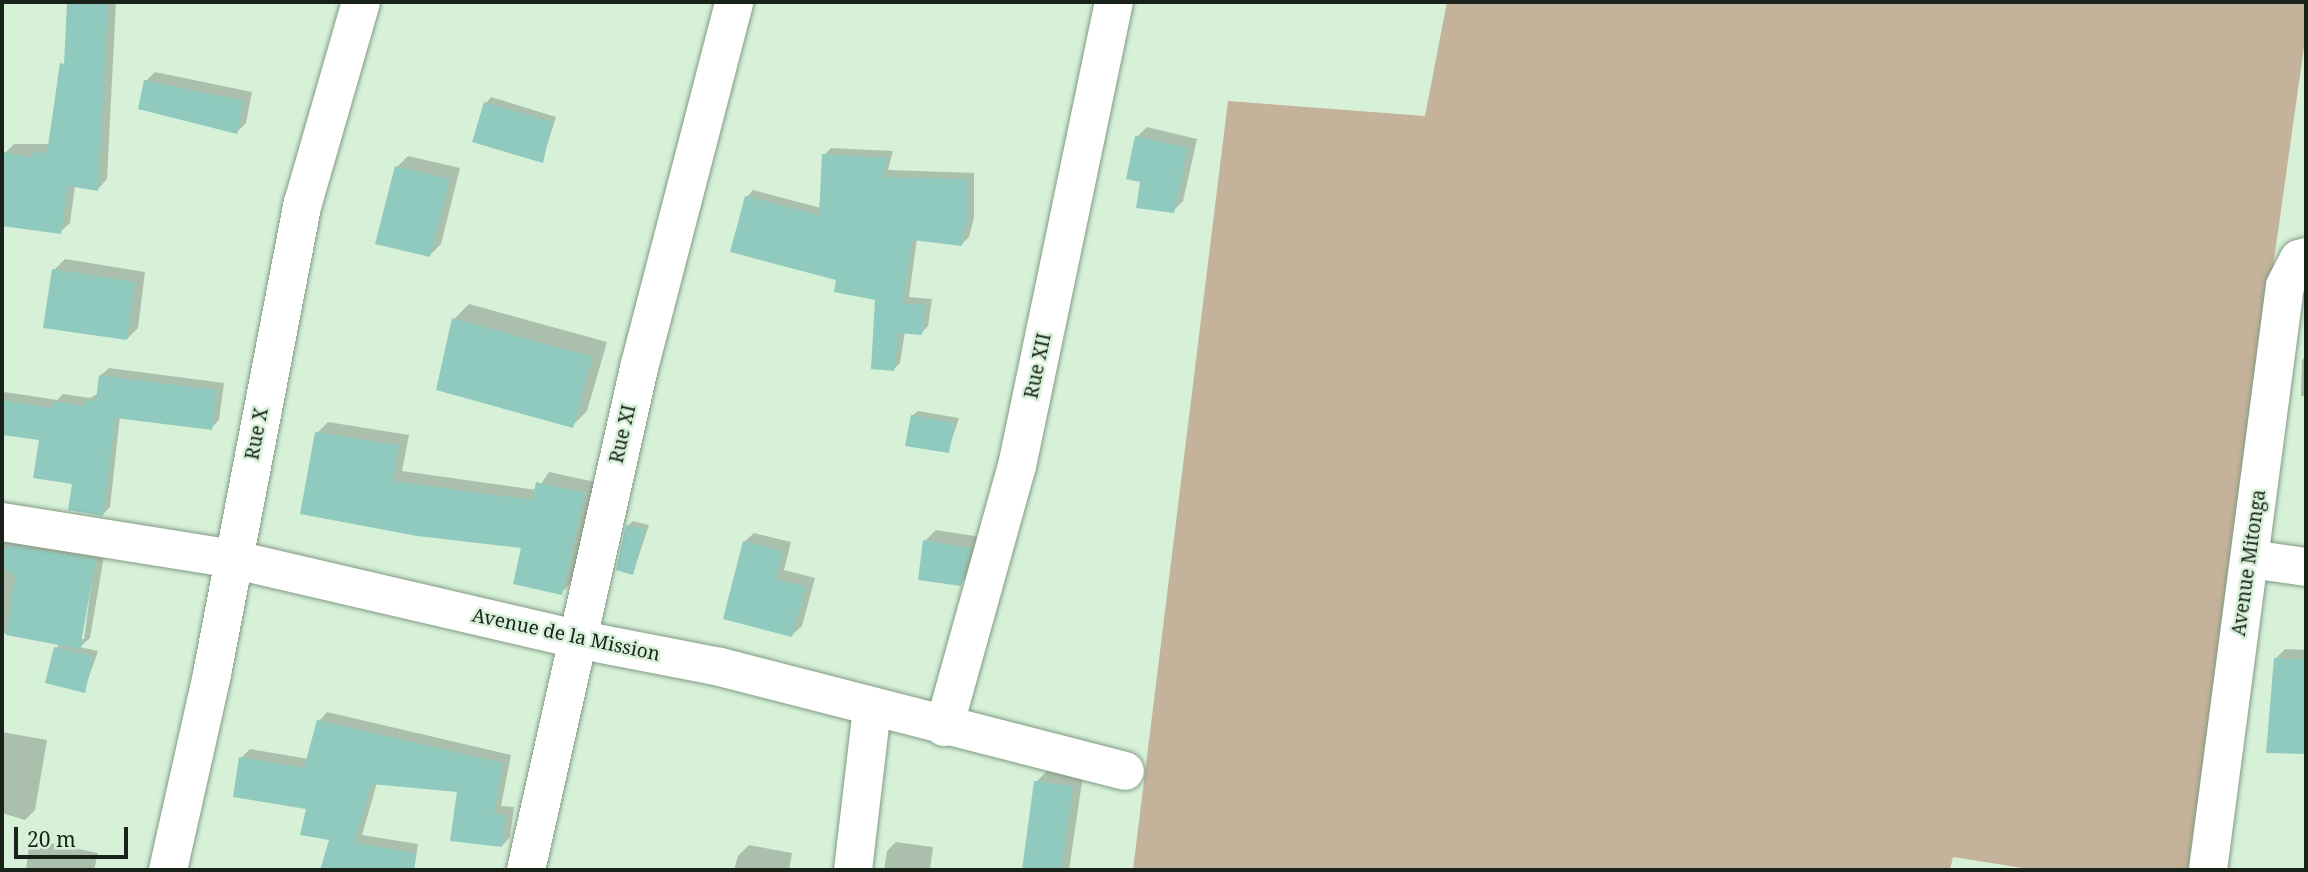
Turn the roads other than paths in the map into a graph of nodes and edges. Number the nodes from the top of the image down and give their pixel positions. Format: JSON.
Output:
{"nodes":[{"id":1,"x":361,"y":2,"type":"edge"},
{"id":2,"x":734,"y":2,"type":"edge"},
{"id":3,"x":1114,"y":2,"type":"edge"},
{"id":4,"x":2303,"y":258,"type":"edge"},
{"id":5,"x":2,"y":522,"type":"edge"},
{"id":6,"x":232,"y":559,"type":"junction"},
{"id":7,"x":2250,"y":559,"type":"junction"},
{"id":8,"x":2306,"y":567,"type":"edge"},
{"id":9,"x":576,"y":639,"type":"junction"},
{"id":10,"x":872,"y":709,"type":"junction"},
{"id":11,"x":944,"y":727,"type":"junction"},
{"id":12,"x":1125,"y":772,"type":"dead end"},
{"id":13,"x":168,"y":870,"type":"edge"},
{"id":14,"x":526,"y":870,"type":"edge"},
{"id":15,"x":853,"y":870,"type":"edge"},
{"id":16,"x":2208,"y":870,"type":"edge"}],
"edges":[{"from":1,"to":6,"type":"street","name":"Rue X"},
{"from":2,"to":9,"type":"street","name":"Rue XI"},
{"from":3,"to":11,"type":"street","name":"Rue XII"},
{"from":4,"to":7,"type":"street","name":"Avenue Mitonga"},
{"from":5,"to":6,"type":"street","name":"Avenue de la Mission"},
{"from":6,"to":9,"type":"street","name":"Avenue de la Mission"},
{"from":6,"to":13,"type":"street","name":"Rue X"},
{"from":7,"to":8,"type":"street"},
{"from":7,"to":16,"type":"street","name":"Avenue Mitonga"},
{"from":9,"to":10,"type":"street","name":"Avenue de la Mission"},
{"from":9,"to":14,"type":"street","name":"Rue XI"},
{"from":10,"to":11,"type":"street","name":"Avenue de la Mission"},
{"from":10,"to":15,"type":"street"},
{"from":11,"to":12,"type":"street","name":"Avenue de la Mission"}]}
